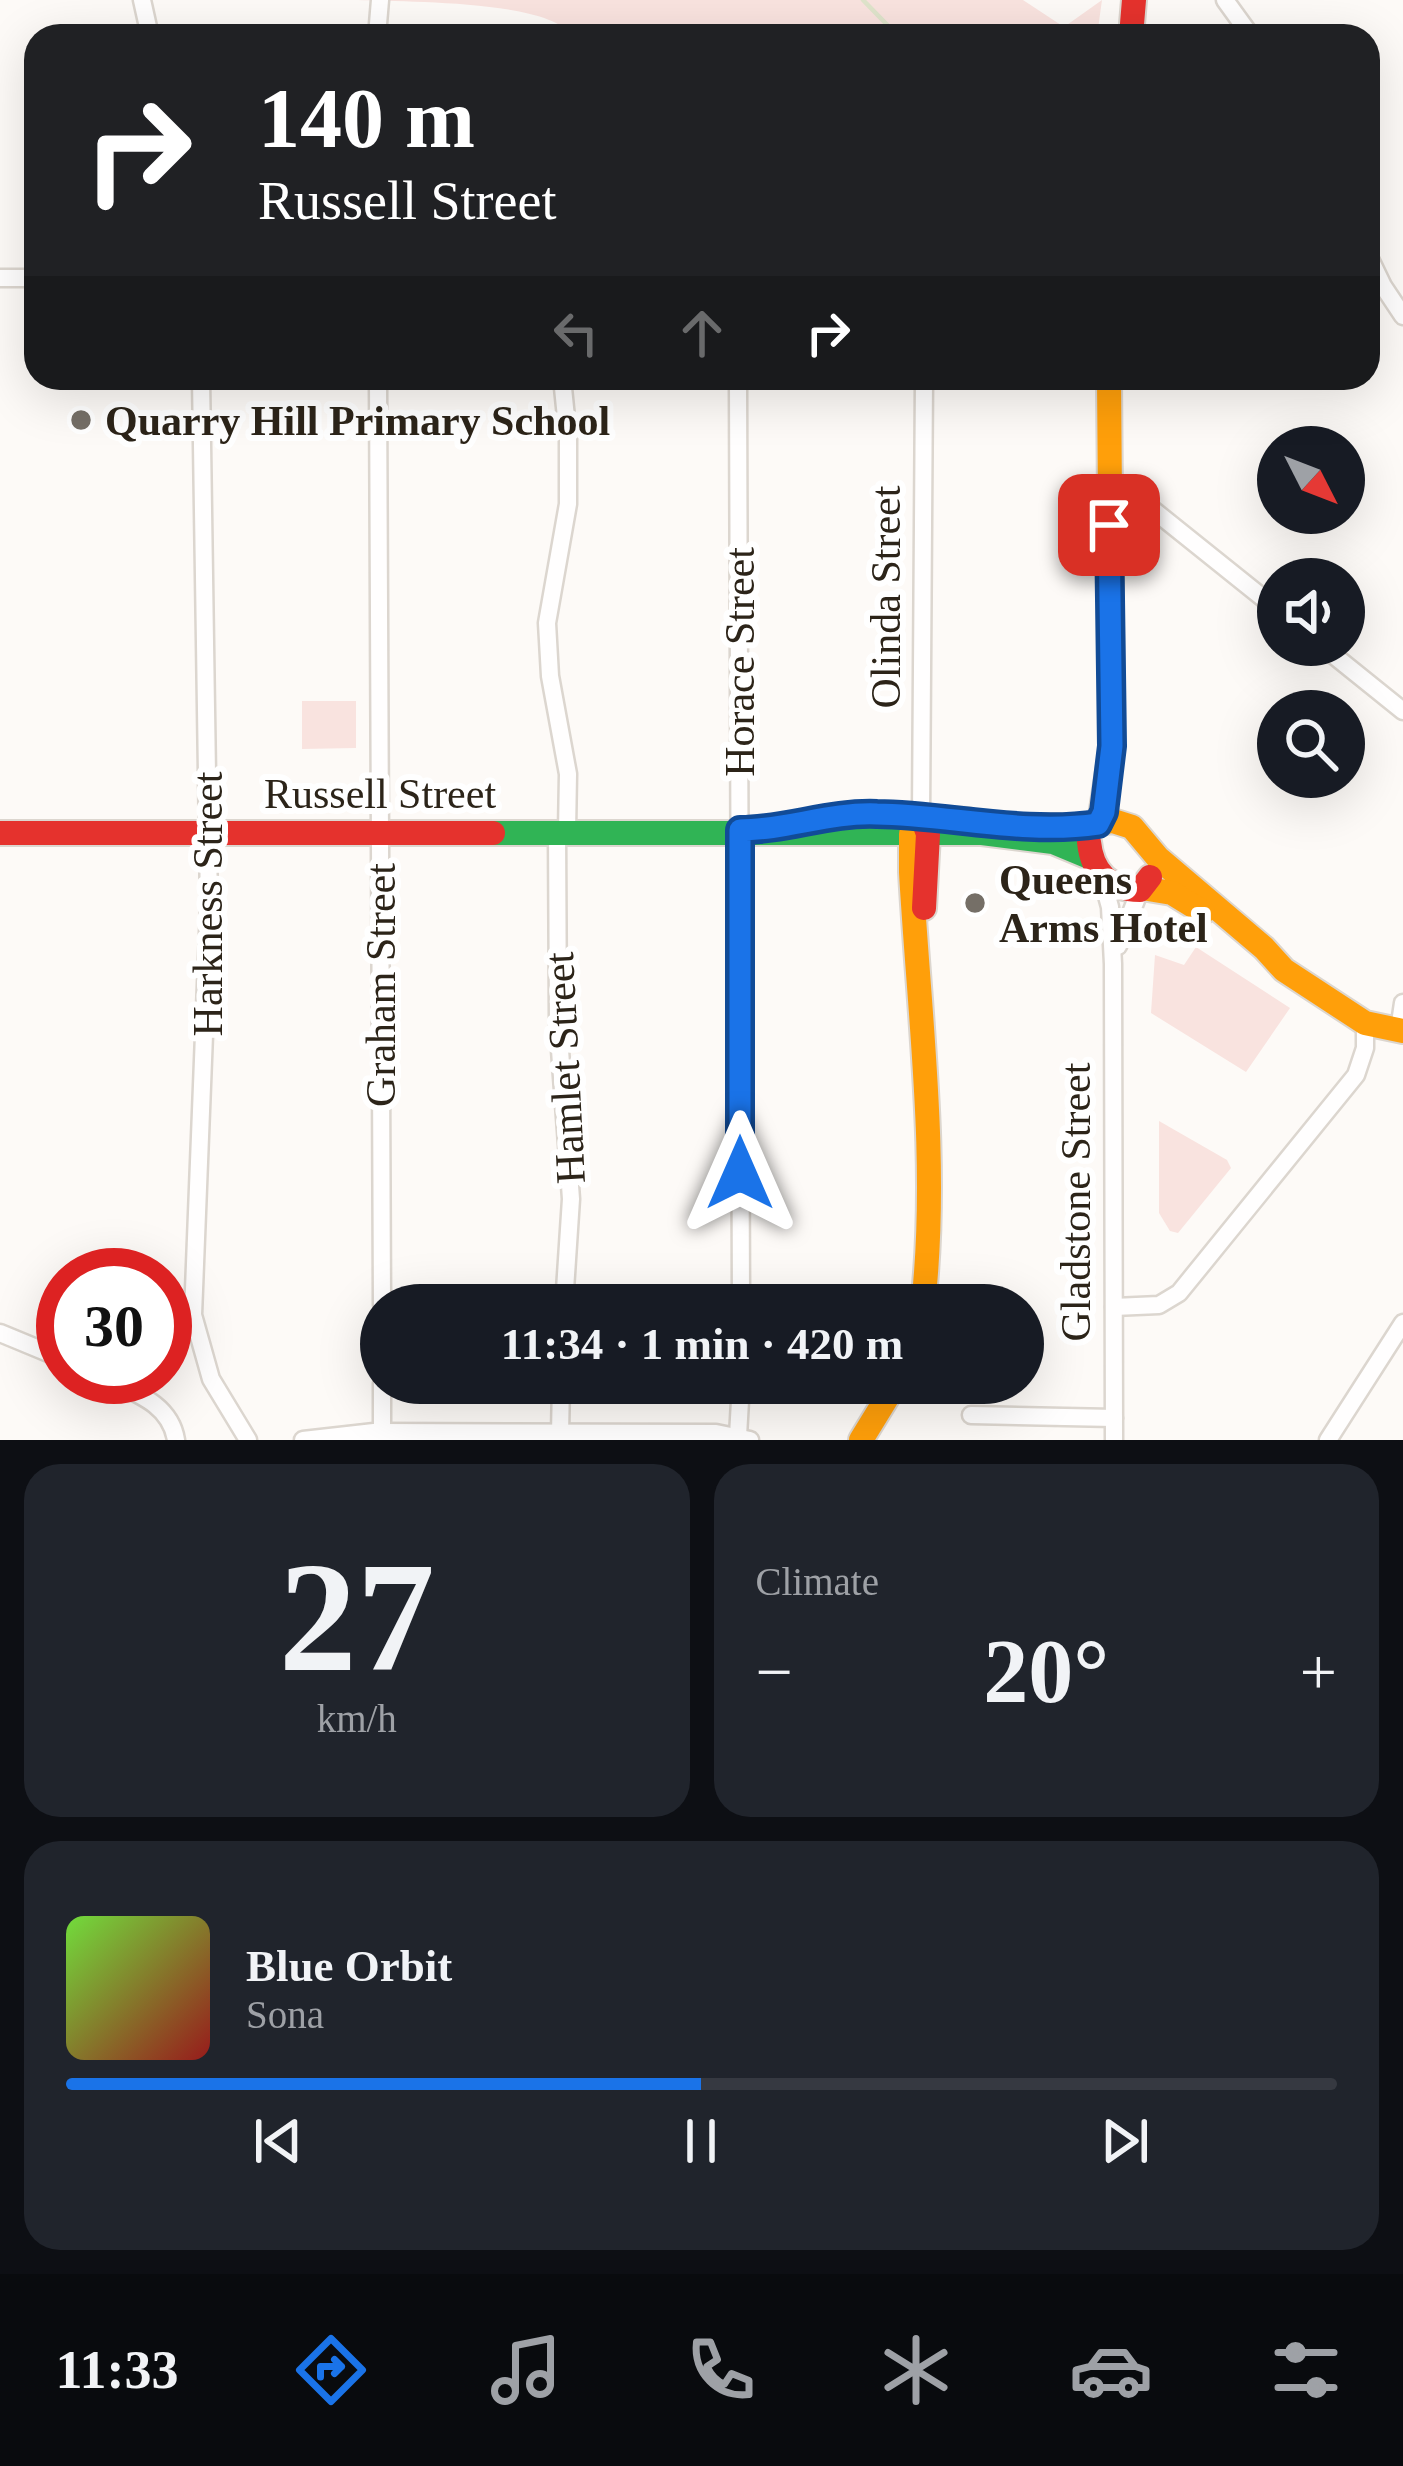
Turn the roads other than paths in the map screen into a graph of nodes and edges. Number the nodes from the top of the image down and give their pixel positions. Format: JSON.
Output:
{"nodes":[{"id":1,"x":1380,"y":276,"type":"edge"},
{"id":2,"x":1403,"y":316,"type":"edge"},
{"id":3,"x":201,"y":390,"type":"edge"},
{"id":4,"x":378,"y":390,"type":"edge"},
{"id":5,"x":563,"y":390,"type":"edge"},
{"id":6,"x":738,"y":390,"type":"edge"},
{"id":7,"x":924,"y":390,"type":"edge"},
{"id":8,"x":1109,"y":390,"type":"edge"},
{"id":9,"x":1110,"y":492,"type":"junction"},
{"id":10,"x":1257,"y":593,"type":"edge"},
{"id":11,"x":1348,"y":666,"type":"edge"},
{"id":12,"x":1403,"y":711,"type":"edge"},
{"id":13,"x":1112,"y":746,"type":"junction"},
{"id":14,"x":1099,"y":823,"type":"junction"},
{"id":15,"x":920,"y":828,"type":"junction"},
{"id":16,"x":750,"y":830,"type":"junction"},
{"id":17,"x":1135,"y":830,"type":"junction"},
{"id":18,"x":562,"y":831,"type":"junction"},
{"id":19,"x":380,"y":832,"type":"junction"},
{"id":20,"x":0,"y":833,"type":"edge"},
{"id":21,"x":209,"y":833,"type":"junction"},
{"id":22,"x":1152,"y":851,"type":"junction"},
{"id":23,"x":1096,"y":867,"type":"junction"},
{"id":24,"x":1141,"y":889,"type":"junction"},
{"id":25,"x":1264,"y":948,"type":"junction"},
{"id":26,"x":1114,"y":964,"type":"junction"},
{"id":27,"x":1403,"y":1003,"type":"edge"},
{"id":28,"x":1366,"y":1023,"type":"junction"},
{"id":29,"x":920,"y":1028,"type":"junction"},
{"id":30,"x":1401,"y":1031,"type":"edge"},
{"id":31,"x":382,"y":1284,"type":"edge"},
{"id":32,"x":566,"y":1284,"type":"edge"},
{"id":33,"x":741,"y":1284,"type":"edge"},
{"id":34,"x":911,"y":1284,"type":"edge"},
{"id":35,"x":924,"y":1284,"type":"edge"},
{"id":36,"x":1114,"y":1307,"type":"junction"},
{"id":37,"x":1403,"y":1323,"type":"edge"},
{"id":38,"x":0,"y":1333,"type":"edge"},
{"id":39,"x":36,"y":1348,"type":"edge"},
{"id":40,"x":155,"y":1404,"type":"edge"},
{"id":41,"x":382,"y":1404,"type":"edge"},
{"id":42,"x":561,"y":1404,"type":"edge"},
{"id":43,"x":742,"y":1404,"type":"edge"},
{"id":44,"x":875,"y":1404,"type":"edge"},
{"id":45,"x":886,"y":1404,"type":"edge"},
{"id":46,"x":971,"y":1415,"type":"dead end"},
{"id":47,"x":1114,"y":1418,"type":"junction"},
{"id":48,"x":382,"y":1432,"type":"junction"},
{"id":49,"x":560,"y":1434,"type":"junction"},
{"id":50,"x":868,"y":1437,"type":"edge"},
{"id":51,"x":744,"y":1438,"type":"edge"},
{"id":52,"x":176,"y":1440,"type":"edge"},
{"id":53,"x":248,"y":1440,"type":"edge"},
{"id":54,"x":303,"y":1440,"type":"edge"},
{"id":55,"x":1114,"y":1440,"type":"edge"},
{"id":56,"x":1328,"y":1440,"type":"edge"}],
"edges":[{"from":1,"to":2,"type":"street"},
{"from":3,"to":21,"type":"street","name":"Harkness Street"},
{"from":4,"to":19,"type":"street","name":"Graham Street"},
{"from":5,"to":18,"type":"street","name":"Hamlet Street"},
{"from":6,"to":16,"type":"street","name":"Horace Street"},
{"from":7,"to":15,"type":"street","name":"Olinda Street"},
{"from":8,"to":9,"type":"main road"},
{"from":9,"to":10,"type":"street"},
{"from":9,"to":13,"type":"main road"},
{"from":11,"to":12,"type":"street"},
{"from":13,"to":14,"type":"main road"},
{"from":13,"to":17,"type":"main road"},
{"from":14,"to":15,"type":"main road","name":"Russell Street"},
{"from":14,"to":17,"type":"main road"},
{"from":14,"to":23,"type":"main road"},
{"from":15,"to":16,"type":"main road","name":"Russell Street"},
{"from":15,"to":23,"type":"main road","name":"Russell Street"},
{"from":15,"to":29,"type":"main road","name":"Olinda Street"},
{"from":16,"to":18,"type":"main road","name":"Russell Street"},
{"from":16,"to":33,"type":"street","name":"Horace Street"},
{"from":17,"to":22,"type":"main road"},
{"from":18,"to":19,"type":"main road","name":"Russell Street"},
{"from":18,"to":32,"type":"street","name":"Hamlet Street"},
{"from":19,"to":21,"type":"main road","name":"Russell Street"},
{"from":19,"to":31,"type":"street","name":"Graham Street"},
{"from":20,"to":21,"type":"main road","name":"Russell Street"},
{"from":21,"to":53,"type":"street","name":"Harkness Street"},
{"from":22,"to":24,"type":"main road"},
{"from":22,"to":25,"type":"main road"},
{"from":23,"to":24,"type":"main road"},
{"from":23,"to":26,"type":"street","name":"Gladstone Street"},
{"from":24,"to":25,"type":"main road"},
{"from":24,"to":26,"type":"street","name":"Gladstone Street"},
{"from":25,"to":28,"type":"main road"},
{"from":25,"to":30,"type":"main road"},
{"from":26,"to":36,"type":"street","name":"Gladstone Street"},
{"from":27,"to":30,"type":"street"},
{"from":28,"to":30,"type":"main road"},
{"from":28,"to":36,"type":"street"},
{"from":29,"to":34,"type":"main road","name":"Olinda Street"},
{"from":29,"to":35,"type":"main road","name":"Olinda Street"},
{"from":36,"to":47,"type":"street","name":"Gladstone Street"},
{"from":37,"to":56,"type":"street"},
{"from":38,"to":39,"type":"street"},
{"from":40,"to":52,"type":"street"},
{"from":41,"to":48,"type":"street"},
{"from":42,"to":49,"type":"street"},
{"from":43,"to":51,"type":"street"},
{"from":44,"to":50,"type":"main road"},
{"from":45,"to":50,"type":"main road"},
{"from":46,"to":47,"type":"street"},
{"from":47,"to":55,"type":"street","name":"Gladstone Street"},
{"from":48,"to":49,"type":"street"},
{"from":48,"to":54,"type":"street"},
{"from":49,"to":51,"type":"street"}]}
